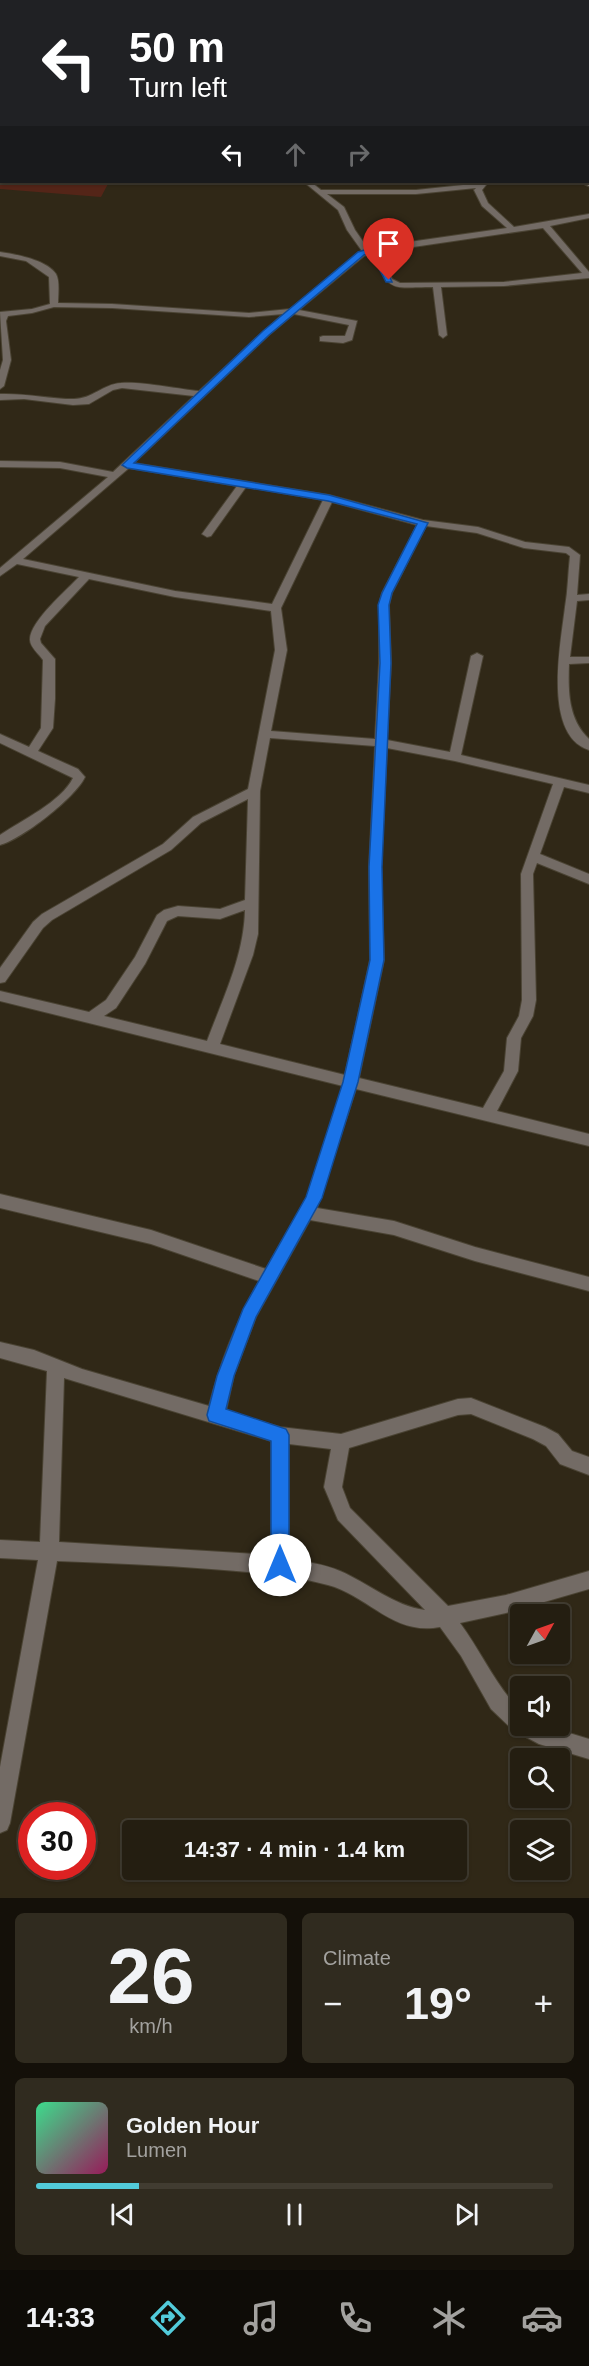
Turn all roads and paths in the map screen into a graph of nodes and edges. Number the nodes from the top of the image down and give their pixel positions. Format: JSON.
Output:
{"nodes":[{"id":1,"x":308,"y":183,"type":"edge"},
{"id":2,"x":321,"y":192,"type":"junction"},
{"id":3,"x":589,"y":216,"type":"edge"},
{"id":4,"x":545,"y":225,"type":"junction"},
{"id":5,"x":513,"y":230,"type":"junction"},
{"id":6,"x":370,"y":250,"type":"junction"},
{"id":7,"x":0,"y":254,"type":"edge"},
{"id":8,"x":588,"y":276,"type":"edge"},
{"id":9,"x":437,"y":285,"type":"junction"},
{"id":10,"x":54,"y":305,"type":"junction"},
{"id":11,"x":294,"y":311,"type":"junction"},
{"id":12,"x":3,"y":314,"type":"edge"},
{"id":13,"x":443,"y":335,"type":"dead end"},
{"id":14,"x":323,"y":339,"type":"dead end"},
{"id":15,"x":0,"y":386,"type":"edge"},
{"id":16,"x":200,"y":394,"type":"junction"},
{"id":17,"x":0,"y":397,"type":"edge"},
{"id":18,"x":0,"y":464,"type":"edge"},
{"id":19,"x":127,"y":465,"type":"junction"},
{"id":20,"x":115,"y":475,"type":"junction"},
{"id":21,"x":243,"y":484,"type":"junction"},
{"id":22,"x":329,"y":498,"type":"junction"},
{"id":23,"x":423,"y":523,"type":"junction"},
{"id":24,"x":207,"y":534,"type":"dead end"},
{"id":25,"x":14,"y":560,"type":"junction"},
{"id":26,"x":1,"y":571,"type":"edge"},
{"id":27,"x":86,"y":576,"type":"junction"},
{"id":28,"x":589,"y":597,"type":"edge"},
{"id":29,"x":572,"y":598,"type":"junction"},
{"id":30,"x":279,"y":602,"type":"junction"},
{"id":31,"x":477,"y":656,"type":"dead end"},
{"id":32,"x":589,"y":660,"type":"edge"},
{"id":33,"x":564,"y":661,"type":"junction"},
{"id":34,"x":265,"y":734,"type":"junction"},
{"id":35,"x":0,"y":738,"type":"edge"},
{"id":36,"x":381,"y":744,"type":"junction"},
{"id":37,"x":589,"y":746,"type":"edge"},
{"id":38,"x":31,"y":752,"type":"junction"},
{"id":39,"x":455,"y":757,"type":"junction"},
{"id":40,"x":560,"y":782,"type":"junction"},
{"id":41,"x":589,"y":789,"type":"edge"},
{"id":42,"x":254,"y":791,"type":"junction"},
{"id":43,"x":0,"y":841,"type":"edge"},
{"id":44,"x":532,"y":856,"type":"junction"},
{"id":45,"x":589,"y":879,"type":"edge"},
{"id":46,"x":252,"y":903,"type":"junction"},
{"id":47,"x":0,"y":978,"type":"edge"},
{"id":48,"x":0,"y":996,"type":"edge"},
{"id":49,"x":91,"y":1018,"type":"junction"},
{"id":50,"x":211,"y":1048,"type":"junction"},
{"id":51,"x":351,"y":1082,"type":"junction"},
{"id":52,"x":487,"y":1114,"type":"junction"},
{"id":53,"x":589,"y":1140,"type":"edge"},
{"id":54,"x":0,"y":1202,"type":"edge"},
{"id":55,"x":306,"y":1213,"type":"junction"},
{"id":56,"x":269,"y":1276,"type":"junction"},
{"id":57,"x":589,"y":1284,"type":"edge"},
{"id":58,"x":0,"y":1350,"type":"edge"},
{"id":59,"x":56,"y":1367,"type":"junction"},
{"id":60,"x":216,"y":1415,"type":"junction"},
{"id":61,"x":280,"y":1435,"type":"junction"},
{"id":62,"x":341,"y":1442,"type":"junction"},
{"id":63,"x":589,"y":1466,"type":"edge"},
{"id":64,"x":0,"y":1549,"type":"edge"},
{"id":65,"x":50,"y":1552,"type":"junction"},
{"id":66,"x":280,"y":1565,"type":"junction"},
{"id":67,"x":589,"y":1580,"type":"edge"},
{"id":68,"x":444,"y":1616,"type":"junction"},
{"id":69,"x":510,"y":1713,"type":"edge"},
{"id":70,"x":546,"y":1736,"type":"edge"},
{"id":71,"x":589,"y":1749,"type":"edge"},
{"id":72,"x":0,"y":1823,"type":"edge"}],
"edges":[{"from":1,"to":2,"type":"street"},
{"from":2,"to":5,"type":"street"},
{"from":2,"to":6,"type":"street"},
{"from":3,"to":4,"type":"street"},
{"from":4,"to":5,"type":"street"},
{"from":4,"to":8,"type":"street"},
{"from":5,"to":6,"type":"street"},
{"from":6,"to":9,"type":"street"},
{"from":6,"to":11,"type":"street"},
{"from":7,"to":10,"type":"street"},
{"from":8,"to":9,"type":"street"},
{"from":9,"to":13,"type":"street"},
{"from":10,"to":11,"type":"street"},
{"from":10,"to":12,"type":"street"},
{"from":11,"to":14,"type":"street"},
{"from":11,"to":16,"type":"street"},
{"from":12,"to":15,"type":"street"},
{"from":16,"to":17,"type":"street"},
{"from":16,"to":19,"type":"street"},
{"from":18,"to":20,"type":"street"},
{"from":19,"to":20,"type":"street"},
{"from":19,"to":21,"type":"street"},
{"from":20,"to":25,"type":"street"},
{"from":21,"to":22,"type":"street"},
{"from":21,"to":24,"type":"street"},
{"from":22,"to":23,"type":"street"},
{"from":22,"to":30,"type":"street"},
{"from":23,"to":29,"type":"street"},
{"from":23,"to":36,"type":"street"},
{"from":25,"to":26,"type":"street"},
{"from":25,"to":27,"type":"street"},
{"from":27,"to":30,"type":"street"},
{"from":27,"to":38,"type":"street"},
{"from":28,"to":29,"type":"street"},
{"from":29,"to":33,"type":"street"},
{"from":30,"to":34,"type":"street"},
{"from":31,"to":39,"type":"street"},
{"from":32,"to":33,"type":"street"},
{"from":33,"to":37,"type":"street"},
{"from":34,"to":36,"type":"street"},
{"from":34,"to":42,"type":"street"},
{"from":35,"to":38,"type":"street"},
{"from":36,"to":39,"type":"street"},
{"from":36,"to":51,"type":"street"},
{"from":38,"to":43,"type":"street"},
{"from":39,"to":40,"type":"street"},
{"from":40,"to":41,"type":"street"},
{"from":40,"to":44,"type":"street"},
{"from":42,"to":46,"type":"street"},
{"from":42,"to":47,"type":"street"},
{"from":44,"to":45,"type":"street"},
{"from":44,"to":52,"type":"street"},
{"from":46,"to":49,"type":"street"},
{"from":46,"to":50,"type":"street"},
{"from":48,"to":49,"type":"street"},
{"from":49,"to":50,"type":"street"},
{"from":50,"to":51,"type":"street"},
{"from":51,"to":52,"type":"street"},
{"from":51,"to":55,"type":"street"},
{"from":52,"to":53,"type":"street"},
{"from":54,"to":56,"type":"street"},
{"from":55,"to":56,"type":"street"},
{"from":55,"to":57,"type":"street"},
{"from":56,"to":60,"type":"street"},
{"from":58,"to":59,"type":"street"},
{"from":59,"to":60,"type":"street"},
{"from":59,"to":65,"type":"street"},
{"from":60,"to":61,"type":"street"},
{"from":61,"to":62,"type":"street"},
{"from":61,"to":66,"type":"street"},
{"from":62,"to":63,"type":"street"},
{"from":62,"to":68,"type":"street"},
{"from":64,"to":65,"type":"street"},
{"from":65,"to":66,"type":"street"},
{"from":65,"to":72,"type":"street"},
{"from":66,"to":68,"type":"street"},
{"from":67,"to":68,"type":"street"},
{"from":68,"to":69,"type":"street"},
{"from":70,"to":71,"type":"street"}]}
